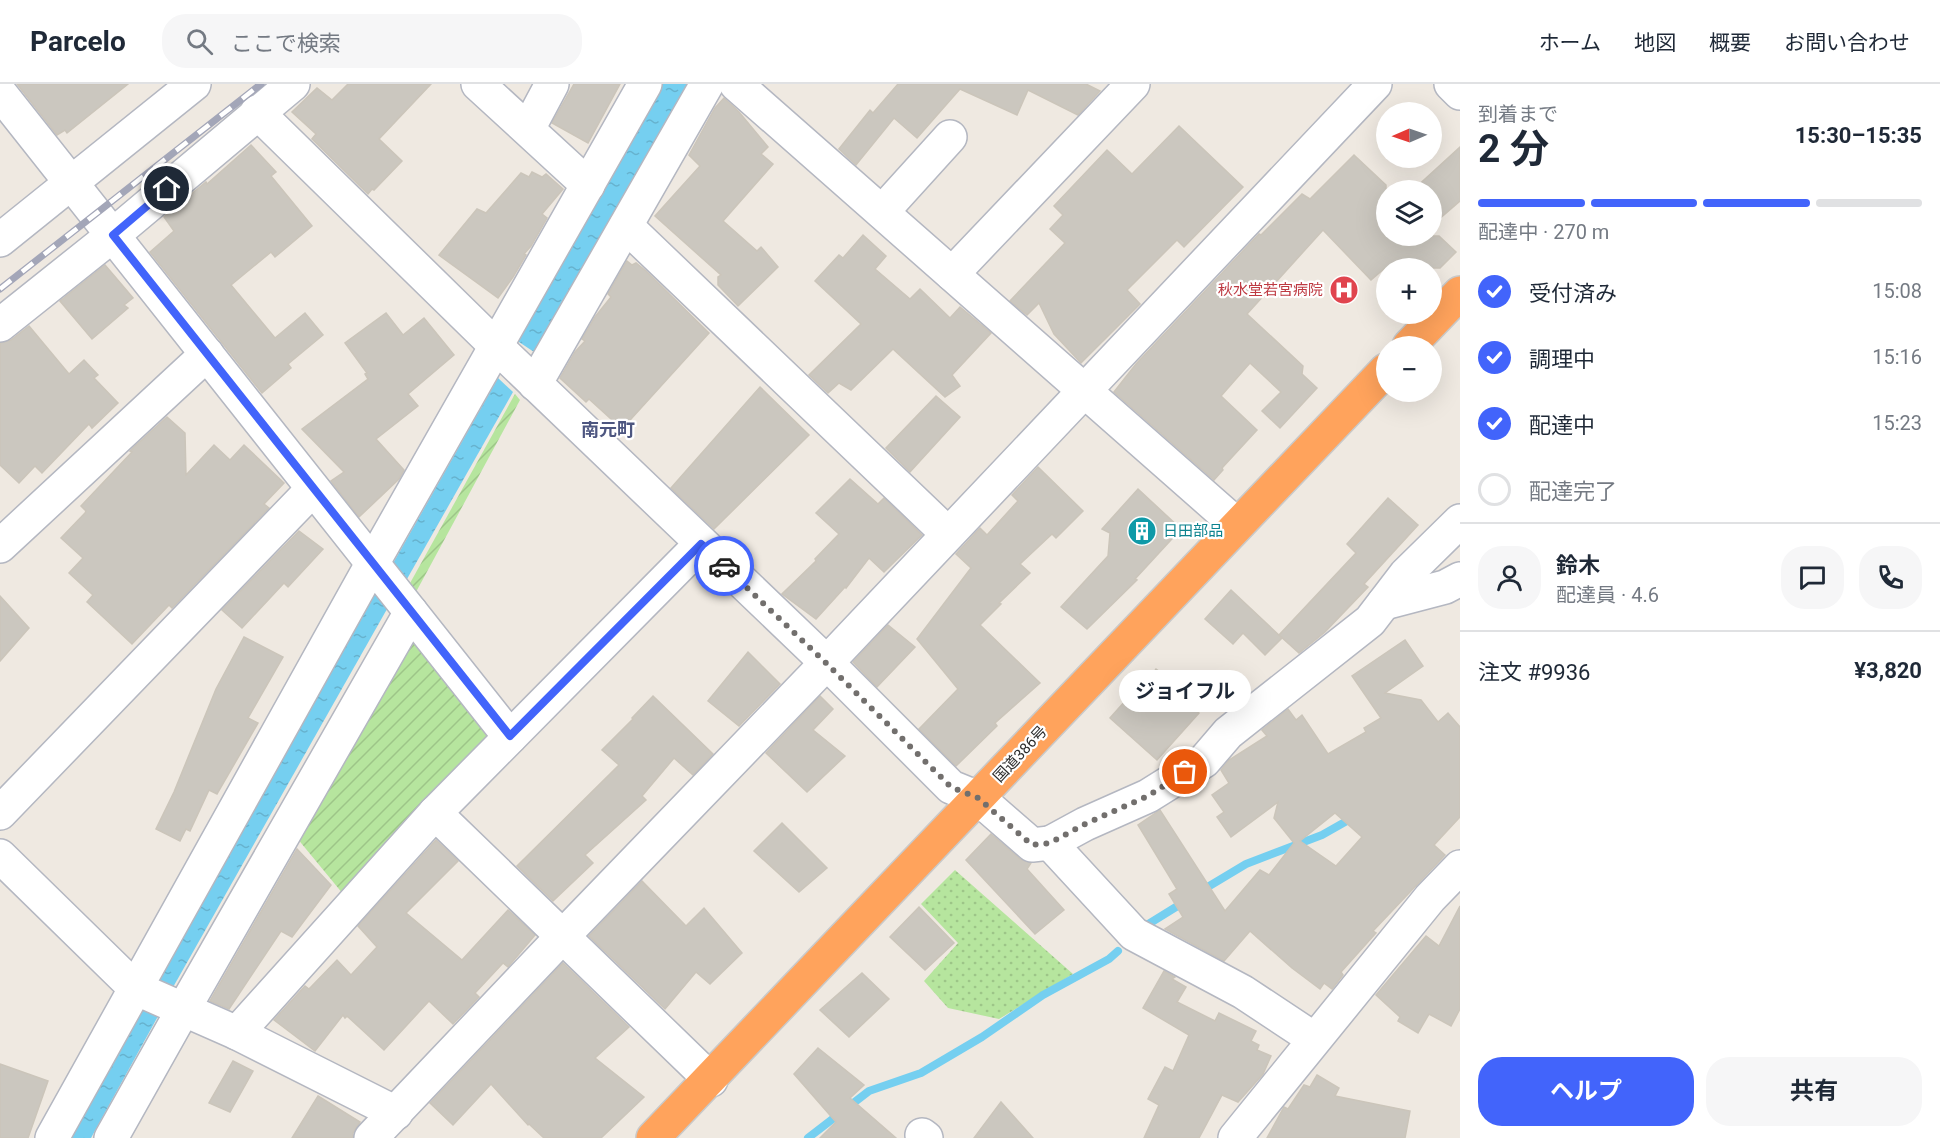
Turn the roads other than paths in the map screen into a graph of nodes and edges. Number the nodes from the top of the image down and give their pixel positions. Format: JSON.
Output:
{"nodes":[{"id":1,"x":194,"y":84,"type":"edge"},
{"id":2,"x":292,"y":84,"type":"edge"},
{"id":3,"x":552,"y":84,"type":"edge"},
{"id":4,"x":645,"y":84,"type":"edge"},
{"id":5,"x":707,"y":84,"type":"edge"},
{"id":6,"x":735,"y":84,"type":"edge"},
{"id":7,"x":1131,"y":84,"type":"edge"},
{"id":8,"x":1375,"y":84,"type":"edge"},
{"id":9,"x":1451,"y":84,"type":"edge"},
{"id":10,"x":481,"y":85,"type":"edge"},
{"id":11,"x":0,"y":93,"type":"edge"},
{"id":12,"x":1460,"y":93,"type":"edge"},
{"id":13,"x":257,"y":112,"type":"junction"},
{"id":14,"x":528,"y":129,"type":"junction"},
{"id":15,"x":950,"y":137,"type":"dead end"},
{"id":16,"x":72,"y":183,"type":"junction"},
{"id":17,"x":588,"y":185,"type":"junction"},
{"id":18,"x":882,"y":212,"type":"junction"},
{"id":19,"x":626,"y":226,"type":"junction"},
{"id":20,"x":113,"y":235,"type":"junction"},
{"id":21,"x":0,"y":240,"type":"edge"},
{"id":22,"x":952,"y":274,"type":"junction"},
{"id":23,"x":1460,"y":293,"type":"edge"},
{"id":24,"x":0,"y":325,"type":"edge"},
{"id":25,"x":1419,"y":336,"type":"edge"},
{"id":26,"x":497,"y":347,"type":"junction"},
{"id":27,"x":207,"y":354,"type":"junction"},
{"id":28,"x":1376,"y":380,"type":"edge"},
{"id":29,"x":535,"y":384,"type":"junction"},
{"id":30,"x":1083,"y":391,"type":"junction"},
{"id":31,"x":313,"y":489,"type":"junction"},
{"id":32,"x":1460,"y":521,"type":"edge"},
{"id":33,"x":1237,"y":525,"type":"junction"},
{"id":34,"x":948,"y":534,"type":"junction"},
{"id":35,"x":701,"y":544,"type":"junction"},
{"id":36,"x":0,"y":546,"type":"edge"},
{"id":37,"x":372,"y":564,"type":"junction"},
{"id":38,"x":1460,"y":579,"type":"edge"},
{"id":39,"x":1384,"y":603,"type":"junction"},
{"id":40,"x":411,"y":612,"type":"junction"},
{"id":41,"x":826,"y":663,"type":"junction"},
{"id":42,"x":510,"y":736,"type":"junction"},
{"id":43,"x":978,"y":798,"type":"junction"},
{"id":44,"x":0,"y":813,"type":"edge"},
{"id":45,"x":435,"y":813,"type":"junction"},
{"id":46,"x":1050,"y":843,"type":"junction"},
{"id":47,"x":0,"y":856,"type":"edge"},
{"id":48,"x":1460,"y":867,"type":"edge"},
{"id":49,"x":562,"y":937,"type":"junction"},
{"id":50,"x":135,"y":988,"type":"junction"},
{"id":51,"x":183,"y":1010,"type":"junction"},
{"id":52,"x":237,"y":1033,"type":"junction"},
{"id":53,"x":1314,"y":1039,"type":"junction"},
{"id":54,"x":711,"y":1080,"type":"junction"},
{"id":55,"x":396,"y":1113,"type":"junction"},
{"id":56,"x":52,"y":1138,"type":"edge"},
{"id":57,"x":111,"y":1138,"type":"edge"},
{"id":58,"x":371,"y":1138,"type":"edge"},
{"id":59,"x":653,"y":1138,"type":"edge"},
{"id":60,"x":1235,"y":1138,"type":"edge"}],
"edges":[{"from":1,"to":16,"type":"street"},
{"from":2,"to":13,"type":"street"},
{"from":3,"to":14,"type":"street"},
{"from":4,"to":17,"type":"street"},
{"from":5,"to":19,"type":"street"},
{"from":6,"to":18,"type":"street"},
{"from":7,"to":22,"type":"street"},
{"from":8,"to":30,"type":"street"},
{"from":9,"to":12,"type":"street"},
{"from":10,"to":14,"type":"street"},
{"from":11,"to":16,"type":"street"},
{"from":13,"to":20,"type":"street"},
{"from":13,"to":26,"type":"street"},
{"from":14,"to":17,"type":"street"},
{"from":15,"to":18,"type":"street"},
{"from":16,"to":20,"type":"street"},
{"from":16,"to":21,"type":"street"},
{"from":17,"to":26,"type":"street"},
{"from":18,"to":22,"type":"street"},
{"from":19,"to":29,"type":"street"},
{"from":19,"to":34,"type":"street"},
{"from":20,"to":24,"type":"street"},
{"from":20,"to":27,"type":"street"},
{"from":22,"to":30,"type":"street"},
{"from":23,"to":25,"type":"highway"},
{"from":26,"to":29,"type":"street"},
{"from":26,"to":37,"type":"street"},
{"from":27,"to":31,"type":"street"},
{"from":27,"to":36,"type":"street"},
{"from":28,"to":33,"type":"highway","name":"国道386号"},
{"from":29,"to":35,"type":"street"},
{"from":30,"to":33,"type":"street"},
{"from":30,"to":34,"type":"street"},
{"from":31,"to":37,"type":"street"},
{"from":31,"to":44,"type":"street"},
{"from":32,"to":39,"type":"street"},
{"from":33,"to":43,"type":"highway","name":"国道386号"},
{"from":34,"to":41,"type":"street"},
{"from":35,"to":41,"type":"street"},
{"from":35,"to":42,"type":"street"},
{"from":37,"to":40,"type":"street"},
{"from":37,"to":50,"type":"street"},
{"from":38,"to":39,"type":"street"},
{"from":39,"to":46,"type":"street"},
{"from":40,"to":42,"type":"street"},
{"from":40,"to":51,"type":"street"},
{"from":41,"to":43,"type":"street"},
{"from":41,"to":49,"type":"street"},
{"from":42,"to":45,"type":"street"},
{"from":43,"to":46,"type":"street"},
{"from":43,"to":54,"type":"highway","name":"国道386号"},
{"from":45,"to":49,"type":"street"},
{"from":45,"to":52,"type":"street"},
{"from":46,"to":53,"type":"street"},
{"from":47,"to":50,"type":"street"},
{"from":48,"to":53,"type":"street"},
{"from":49,"to":54,"type":"street"},
{"from":49,"to":55,"type":"street"},
{"from":50,"to":51,"type":"street"},
{"from":50,"to":56,"type":"street"},
{"from":51,"to":52,"type":"street"},
{"from":51,"to":57,"type":"street"},
{"from":52,"to":55,"type":"street"},
{"from":53,"to":60,"type":"street"},
{"from":54,"to":59,"type":"highway","name":"国道386号"},
{"from":55,"to":58,"type":"street"}]}
